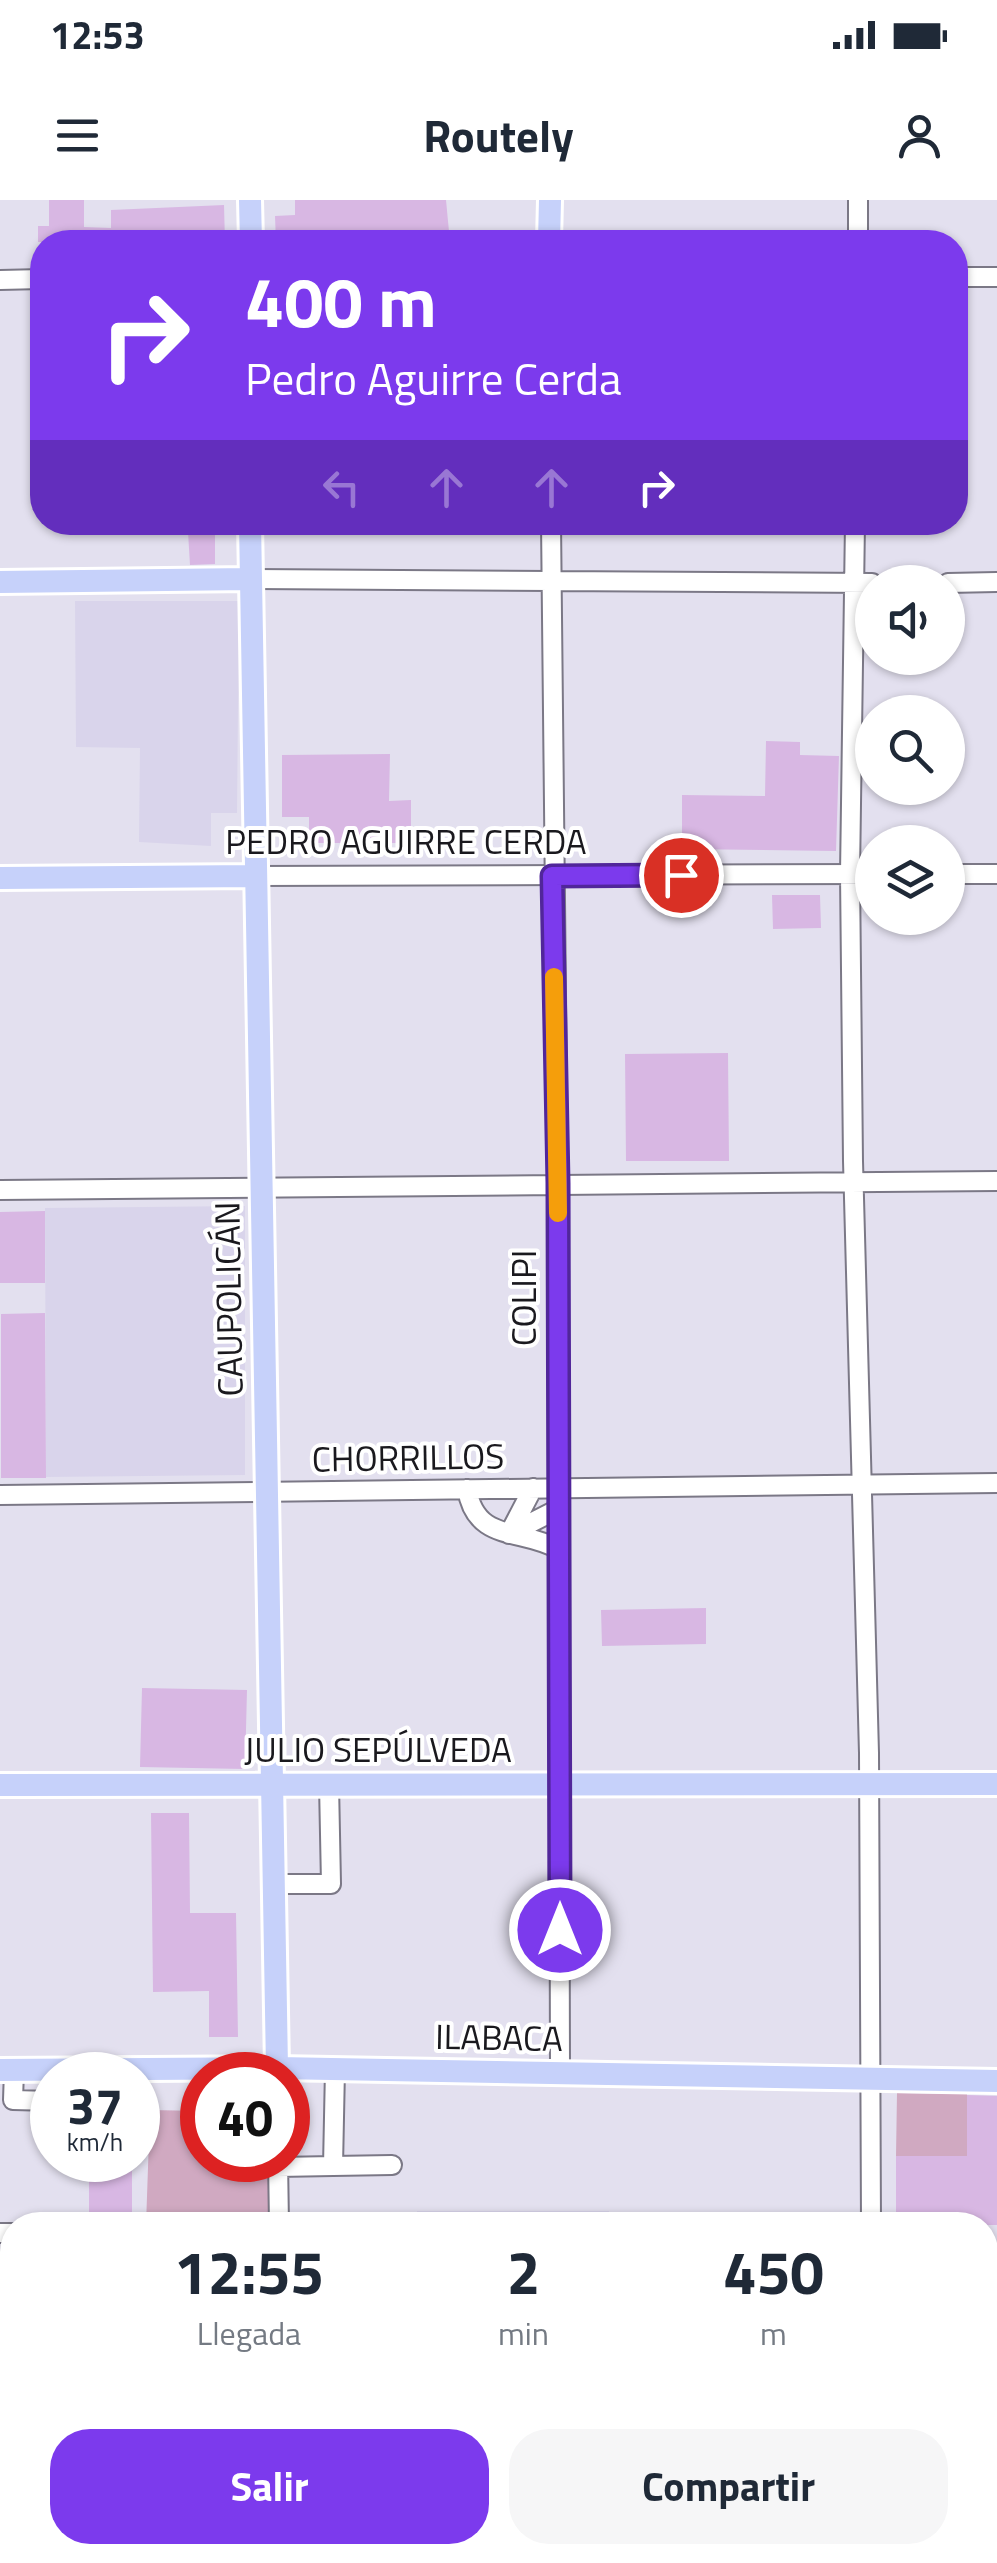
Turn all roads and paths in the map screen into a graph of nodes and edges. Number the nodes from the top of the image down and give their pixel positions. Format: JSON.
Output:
{"nodes":[{"id":1,"x":250,"y":200,"type":"edge"},
{"id":2,"x":550,"y":200,"type":"edge"},
{"id":3,"x":858,"y":200,"type":"edge"},
{"id":4,"x":250,"y":230,"type":"edge"},
{"id":5,"x":550,"y":230,"type":"edge"},
{"id":6,"x":858,"y":230,"type":"edge"},
{"id":7,"x":968,"y":277,"type":"edge"},
{"id":8,"x":997,"y":277,"type":"edge"},
{"id":9,"x":30,"y":279,"type":"edge"},
{"id":10,"x":0,"y":280,"type":"edge"},
{"id":11,"x":250,"y":535,"type":"edge"},
{"id":12,"x":550,"y":535,"type":"edge"},
{"id":13,"x":856,"y":535,"type":"edge"},
{"id":14,"x":860,"y":565,"type":"edge"},
{"id":15,"x":250,"y":578,"type":"junction"},
{"id":16,"x":551,"y":580,"type":"junction"},
{"id":17,"x":0,"y":582,"type":"edge"},
{"id":18,"x":965,"y":582,"type":"edge"},
{"id":19,"x":997,"y":582,"type":"edge"},
{"id":20,"x":855,"y":583,"type":"edge"},
{"id":21,"x":859,"y":675,"type":"edge"},
{"id":22,"x":850,"y":874,"type":"junction"},
{"id":23,"x":855,"y":874,"type":"edge"},
{"id":24,"x":965,"y":874,"type":"edge"},
{"id":25,"x":997,"y":874,"type":"edge"},
{"id":26,"x":255,"y":876,"type":"junction"},
{"id":27,"x":552,"y":876,"type":"junction"},
{"id":28,"x":0,"y":878,"type":"edge"},
{"id":29,"x":997,"y":1181,"type":"edge"},
{"id":30,"x":854,"y":1182,"type":"junction"},
{"id":31,"x":558,"y":1183,"type":"junction"},
{"id":32,"x":261,"y":1187,"type":"junction"},
{"id":33,"x":0,"y":1190,"type":"edge"},
{"id":34,"x":997,"y":1482,"type":"edge"},
{"id":35,"x":864,"y":1483,"type":"junction"},
{"id":36,"x":532,"y":1488,"type":"junction"},
{"id":37,"x":558,"y":1488,"type":"junction"},
{"id":38,"x":467,"y":1489,"type":"junction"},
{"id":39,"x":267,"y":1491,"type":"junction"},
{"id":40,"x":0,"y":1495,"type":"edge"},
{"id":41,"x":558,"y":1509,"type":"junction"},
{"id":42,"x":508,"y":1534,"type":"junction"},
{"id":43,"x":558,"y":1549,"type":"junction"},
{"id":44,"x":559,"y":1783,"type":"junction"},
{"id":45,"x":272,"y":1784,"type":"junction"},
{"id":46,"x":330,"y":1784,"type":"junction"},
{"id":47,"x":997,"y":1784,"type":"edge"},
{"id":48,"x":0,"y":1785,"type":"edge"},
{"id":49,"x":870,"y":1785,"type":"junction"},
{"id":50,"x":274,"y":1884,"type":"junction"},
{"id":51,"x":277,"y":2052,"type":"edge"},
{"id":52,"x":334,"y":2069,"type":"junction"},
{"id":53,"x":7,"y":2070,"type":"edge"},
{"id":54,"x":310,"y":2070,"type":"edge"},
{"id":55,"x":180,"y":2071,"type":"edge"},
{"id":56,"x":560,"y":2073,"type":"junction"},
{"id":57,"x":871,"y":2078,"type":"junction"},
{"id":58,"x":997,"y":2080,"type":"edge"},
{"id":59,"x":30,"y":2100,"type":"edge"},
{"id":60,"x":392,"y":2164,"type":"dead end"},
{"id":61,"x":310,"y":2165,"type":"edge"},
{"id":62,"x":332,"y":2166,"type":"junction"},
{"id":63,"x":279,"y":2182,"type":"edge"},
{"id":64,"x":280,"y":2212,"type":"edge"},
{"id":65,"x":871,"y":2212,"type":"edge"}],
"edges":[{"from":1,"to":4,"type":"main road"},
{"from":2,"to":5,"type":"main road"},
{"from":3,"to":6,"type":"street"},
{"from":7,"to":8,"type":"street"},
{"from":9,"to":10,"type":"street"},
{"from":11,"to":15,"type":"main road","name":"CAUPOLICÁN"},
{"from":12,"to":16,"type":"street","name":"COLIPI"},
{"from":13,"to":14,"type":"street"},
{"from":15,"to":16,"type":"street"},
{"from":15,"to":17,"type":"main road"},
{"from":15,"to":26,"type":"main road","name":"CAUPOLICÁN"},
{"from":16,"to":20,"type":"street"},
{"from":16,"to":27,"type":"street","name":"COLIPI"},
{"from":18,"to":19,"type":"street"},
{"from":21,"to":22,"type":"street"},
{"from":22,"to":23,"type":"street","name":"PEDRO AGUIRRE CERDA"},
{"from":22,"to":27,"type":"street","name":"PEDRO AGUIRRE CERDA"},
{"from":22,"to":30,"type":"street"},
{"from":24,"to":25,"type":"street"},
{"from":26,"to":27,"type":"street","name":"PEDRO AGUIRRE CERDA"},
{"from":26,"to":28,"type":"main road","name":"PEDRO AGUIRRE CERDA"},
{"from":26,"to":32,"type":"main road","name":"CAUPOLICÁN"},
{"from":27,"to":31,"type":"street","name":"COLIPI"},
{"from":29,"to":30,"type":"street"},
{"from":30,"to":31,"type":"street"},
{"from":30,"to":35,"type":"street"},
{"from":31,"to":32,"type":"street"},
{"from":31,"to":37,"type":"street","name":"COLIPI"},
{"from":32,"to":33,"type":"street"},
{"from":32,"to":39,"type":"main road","name":"CAUPOLICÁN"},
{"from":34,"to":35,"type":"street","name":"CHORRILLOS"},
{"from":35,"to":37,"type":"street","name":"CHORRILLOS"},
{"from":35,"to":49,"type":"street"},
{"from":36,"to":37,"type":"street","name":"CHORRILLOS"},
{"from":36,"to":38,"type":"street","name":"CHORRILLOS"},
{"from":36,"to":42,"type":"street"},
{"from":37,"to":41,"type":"street","name":"COLIPI"},
{"from":38,"to":39,"type":"street","name":"CHORRILLOS"},
{"from":38,"to":42,"type":"street"},
{"from":39,"to":40,"type":"street","name":"CHORRILLOS"},
{"from":39,"to":45,"type":"main road","name":"CAUPOLICÁN"},
{"from":41,"to":42,"type":"street"},
{"from":41,"to":43,"type":"street","name":"COLIPI"},
{"from":42,"to":43,"type":"street"},
{"from":43,"to":44,"type":"street","name":"COLIPI"},
{"from":44,"to":46,"type":"main road","name":"JULIO SEPÚLVEDA"},
{"from":44,"to":49,"type":"main road","name":"JULIO SEPÚLVEDA"},
{"from":44,"to":56,"type":"street","name":"COLIPI"},
{"from":45,"to":46,"type":"main road","name":"JULIO SEPÚLVEDA"},
{"from":45,"to":48,"type":"main road","name":"JULIO SEPÚLVEDA"},
{"from":45,"to":50,"type":"main road","name":"CAUPOLICÁN"},
{"from":46,"to":50,"type":"street"},
{"from":47,"to":49,"type":"main road","name":"JULIO SEPÚLVEDA"},
{"from":49,"to":57,"type":"street"},
{"from":50,"to":51,"type":"main road","name":"CAUPOLICÁN"},
{"from":52,"to":54,"type":"main road","name":"ILABACA"},
{"from":52,"to":56,"type":"main road","name":"ILABACA"},
{"from":52,"to":62,"type":"street"},
{"from":53,"to":55,"type":"main road","name":"ILABACA"},
{"from":53,"to":59,"type":"street"},
{"from":56,"to":57,"type":"main road","name":"ILABACA"},
{"from":57,"to":58,"type":"main road","name":"ILABACA"},
{"from":57,"to":65,"type":"street"},
{"from":60,"to":62,"type":"street"},
{"from":61,"to":62,"type":"street"},
{"from":63,"to":64,"type":"street"}]}
